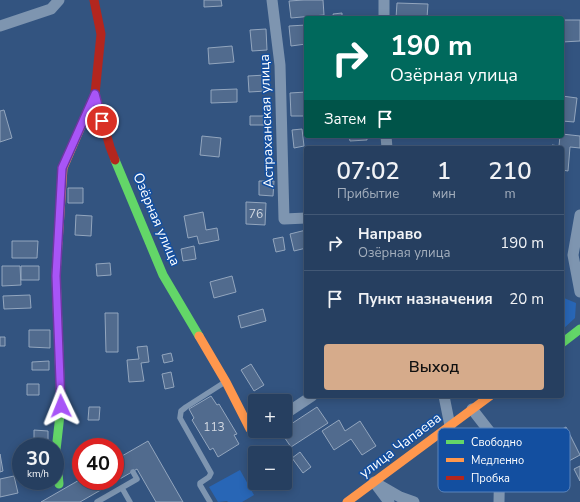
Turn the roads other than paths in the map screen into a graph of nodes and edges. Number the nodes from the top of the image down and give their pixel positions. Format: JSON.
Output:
{"nodes":[{"id":1,"x":60,"y":0,"type":"edge"},
{"id":2,"x":94,"y":0,"type":"edge"},
{"id":3,"x":272,"y":0,"type":"edge"},
{"id":4,"x":384,"y":0,"type":"edge"},
{"id":5,"x":384,"y":16,"type":"edge"},
{"id":6,"x":0,"y":26,"type":"edge"},
{"id":7,"x":95,"y":94,"type":"junction"},
{"id":8,"x":580,"y":215,"type":"edge"},
{"id":9,"x":304,"y":218,"type":"edge"},
{"id":10,"x":580,"y":292,"type":"edge"},
{"id":11,"x":580,"y":329,"type":"edge"},
{"id":12,"x":564,"y":341,"type":"edge"},
{"id":13,"x":226,"y":382,"type":"junction"},
{"id":14,"x":309,"y":398,"type":"edge"},
{"id":15,"x":444,"y":398,"type":"edge"},
{"id":16,"x":487,"y":398,"type":"edge"},
{"id":17,"x":292,"y":409,"type":"edge"},
{"id":18,"x":472,"y":409,"type":"junction"},
{"id":19,"x":248,"y":424,"type":"edge"},
{"id":20,"x":450,"y":426,"type":"junction"},
{"id":21,"x":447,"y":428,"type":"edge"},
{"id":22,"x":487,"y":428,"type":"edge"},
{"id":23,"x":438,"y":435,"type":"edge"},
{"id":24,"x":57,"y":438,"type":"edge"},
{"id":25,"x":133,"y":472,"type":"dead end"},
{"id":26,"x":374,"y":482,"type":"junction"},
{"id":27,"x":124,"y":487,"type":"edge"},
{"id":28,"x":118,"y":490,"type":"edge"},
{"id":29,"x":123,"y":490,"type":"edge"},
{"id":30,"x":499,"y":492,"type":"edge"},
{"id":31,"x":97,"y":502,"type":"edge"},
{"id":32,"x":130,"y":502,"type":"edge"},
{"id":33,"x":210,"y":502,"type":"edge"},
{"id":34,"x":346,"y":502,"type":"edge"},
{"id":35,"x":389,"y":502,"type":"edge"},
{"id":36,"x":414,"y":502,"type":"edge"},
{"id":37,"x":499,"y":502,"type":"edge"}],
"edges":[{"from":1,"to":6,"type":"street"},
{"from":2,"to":7,"type":"street","name":"Озёрная улица"},
{"from":3,"to":9,"type":"street","name":"Астраханская улица"},
{"from":4,"to":5,"type":"street"},
{"from":7,"to":13,"type":"street","name":"Озёрная улица"},
{"from":7,"to":24,"type":"street"},
{"from":8,"to":10,"type":"street"},
{"from":11,"to":12,"type":"street"},
{"from":13,"to":19,"type":"street","name":"Озёрная улица"},
{"from":13,"to":33,"type":"lane"},
{"from":14,"to":17,"type":"street"},
{"from":15,"to":20,"type":"street"},
{"from":16,"to":18,"type":"street","name":"улица Чапаева"},
{"from":18,"to":20,"type":"street","name":"улица Чапаева"},
{"from":18,"to":22,"type":"street"},
{"from":20,"to":21,"type":"street","name":"улица Чапаева"},
{"from":23,"to":26,"type":"street","name":"улица Чапаева"},
{"from":25,"to":27,"type":"lane"},
{"from":26,"to":34,"type":"street","name":"улица Чапаева"},
{"from":26,"to":35,"type":"street"},
{"from":26,"to":36,"type":"street"},
{"from":28,"to":31,"type":"lane"},
{"from":29,"to":32,"type":"lane"},
{"from":30,"to":37,"type":"street"}]}
